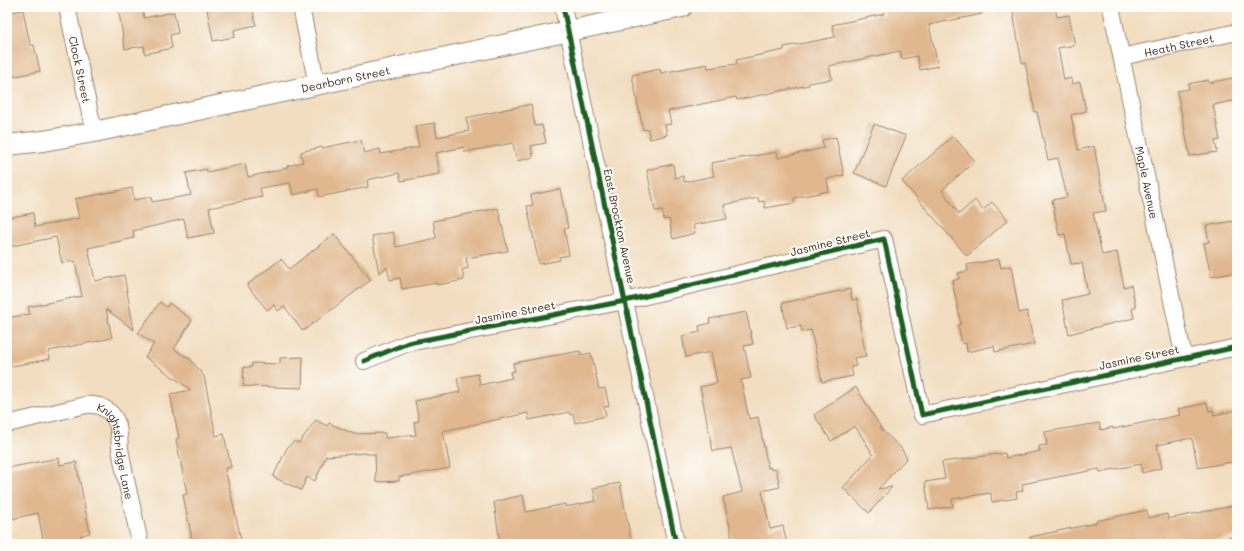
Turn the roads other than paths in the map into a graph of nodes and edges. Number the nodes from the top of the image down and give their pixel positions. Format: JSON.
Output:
{"nodes":[{"id":1,"x":67,"y":7,"type":"edge"},
{"id":2,"x":301,"y":7,"type":"edge"},
{"id":3,"x":563,"y":7,"type":"edge"},
{"id":4,"x":682,"y":7,"type":"edge"},
{"id":5,"x":1111,"y":7,"type":"edge"},
{"id":6,"x":569,"y":31,"type":"junction"},
{"id":7,"x":1237,"y":32,"type":"edge"},
{"id":8,"x":1121,"y":57,"type":"junction"},
{"id":9,"x":317,"y":85,"type":"junction"},
{"id":10,"x":94,"y":132,"type":"junction"},
{"id":11,"x":7,"y":145,"type":"edge"},
{"id":12,"x":625,"y":301,"type":"junction"},
{"id":13,"x":1237,"y":347,"type":"edge"},
{"id":14,"x":1184,"y":358,"type":"junction"},
{"id":15,"x":364,"y":362,"type":"dead end"},
{"id":16,"x":7,"y":424,"type":"edge"},
{"id":17,"x":140,"y":544,"type":"edge"},
{"id":18,"x":676,"y":544,"type":"edge"}],
"edges":[{"from":1,"to":10,"type":"street","name":"Clock Street"},
{"from":2,"to":9,"type":"street"},
{"from":3,"to":6,"type":"street","name":"East Brockton Avenue"},
{"from":4,"to":6,"type":"street","name":"Dearborn Street"},
{"from":5,"to":8,"type":"street","name":"Maple Avenue"},
{"from":6,"to":9,"type":"street","name":"Dearborn Street"},
{"from":6,"to":12,"type":"street","name":"East Brockton Avenue"},
{"from":7,"to":8,"type":"street","name":"Heath Street"},
{"from":8,"to":14,"type":"street","name":"Maple Avenue"},
{"from":9,"to":10,"type":"street","name":"Dearborn Street"},
{"from":10,"to":11,"type":"street","name":"Dearborn Street"},
{"from":12,"to":14,"type":"street","name":"Jasmine Street"},
{"from":12,"to":15,"type":"street","name":"Jasmine Street"},
{"from":12,"to":18,"type":"street","name":"East Brockton Avenue"},
{"from":13,"to":14,"type":"street","name":"Jasmine Street"},
{"from":16,"to":17,"type":"street","name":"Knightsbridge Lane"}]}
